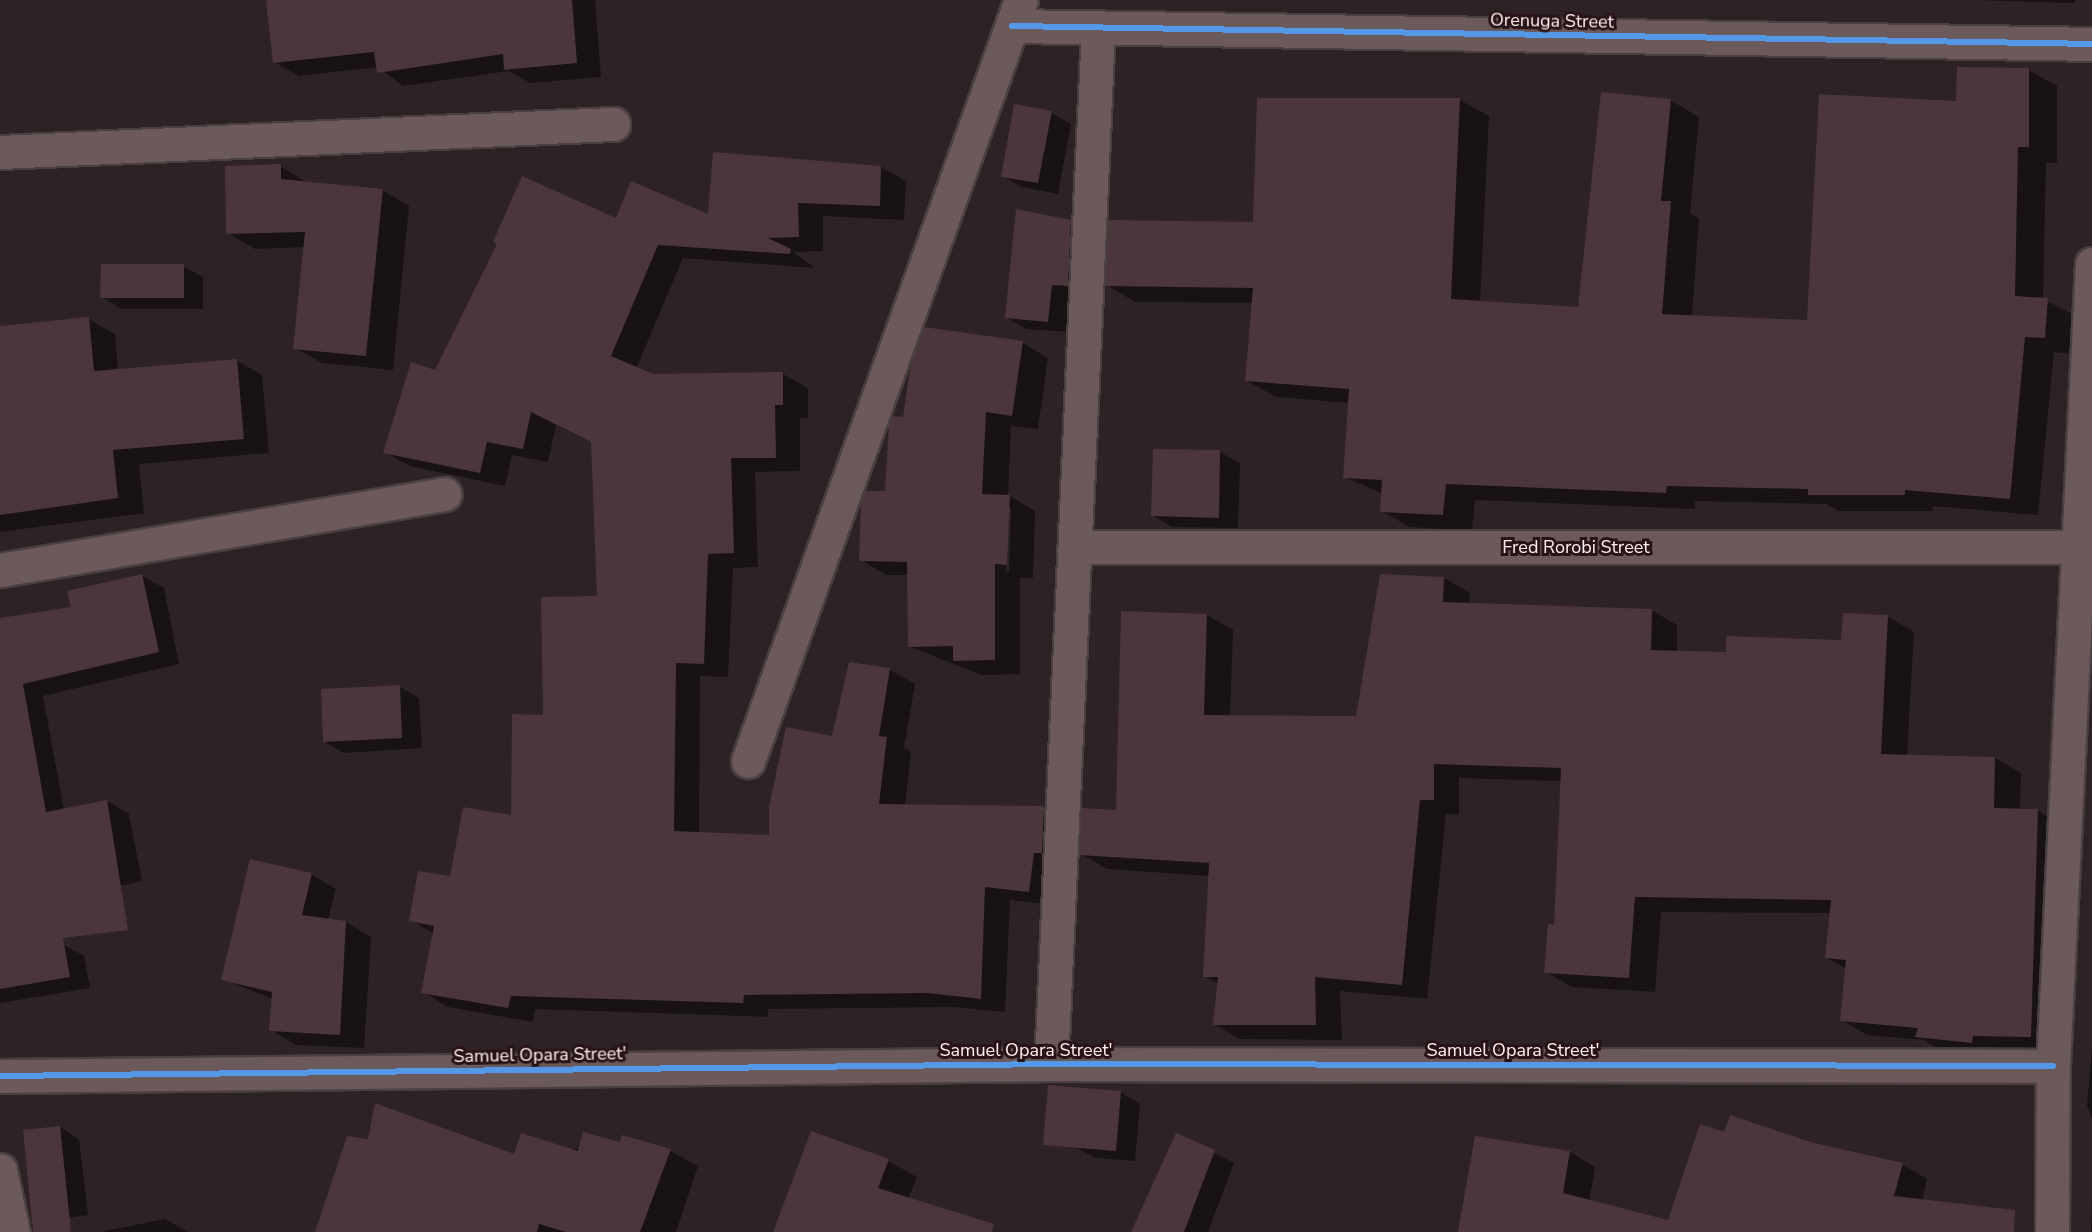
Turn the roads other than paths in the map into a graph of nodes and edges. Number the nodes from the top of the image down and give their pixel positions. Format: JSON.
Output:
{"nodes":[{"id":1,"x":1016,"y":13,"type":"edge"},
{"id":2,"x":1098,"y":28,"type":"junction"},
{"id":3,"x":2092,"y":44,"type":"edge"},
{"id":4,"x":613,"y":124,"type":"dead end"},
{"id":5,"x":0,"y":152,"type":"edge"},
{"id":6,"x":2092,"y":264,"type":"edge"},
{"id":7,"x":445,"y":494,"type":"dead end"},
{"id":8,"x":1075,"y":547,"type":"junction"},
{"id":9,"x":2077,"y":547,"type":"junction"},
{"id":10,"x":0,"y":570,"type":"edge"},
{"id":11,"x":748,"y":761,"type":"dead end"},
{"id":12,"x":1051,"y":1064,"type":"junction"},
{"id":13,"x":2053,"y":1066,"type":"junction"},
{"id":14,"x":0,"y":1076,"type":"edge"},
{"id":15,"x":0,"y":1170,"type":"edge"},
{"id":16,"x":13,"y":1232,"type":"edge"},
{"id":17,"x":2052,"y":1232,"type":"edge"}],
"edges":[{"from":1,"to":2,"type":"street","name":"Orenuga Street"},
{"from":1,"to":11,"type":"street"},
{"from":2,"to":3,"type":"street","name":"Orenuga Street"},
{"from":2,"to":8,"type":"street"},
{"from":4,"to":5,"type":"street"},
{"from":6,"to":9,"type":"street"},
{"from":7,"to":10,"type":"street"},
{"from":8,"to":9,"type":"street","name":"Fred Rorobi Street"},
{"from":8,"to":12,"type":"street"},
{"from":9,"to":13,"type":"street"},
{"from":12,"to":13,"type":"street","name":"Samuel Opara Street'"},
{"from":12,"to":14,"type":"street","name":"Samuel Opara Street'"},
{"from":13,"to":17,"type":"street"},
{"from":15,"to":16,"type":"street"}]}
